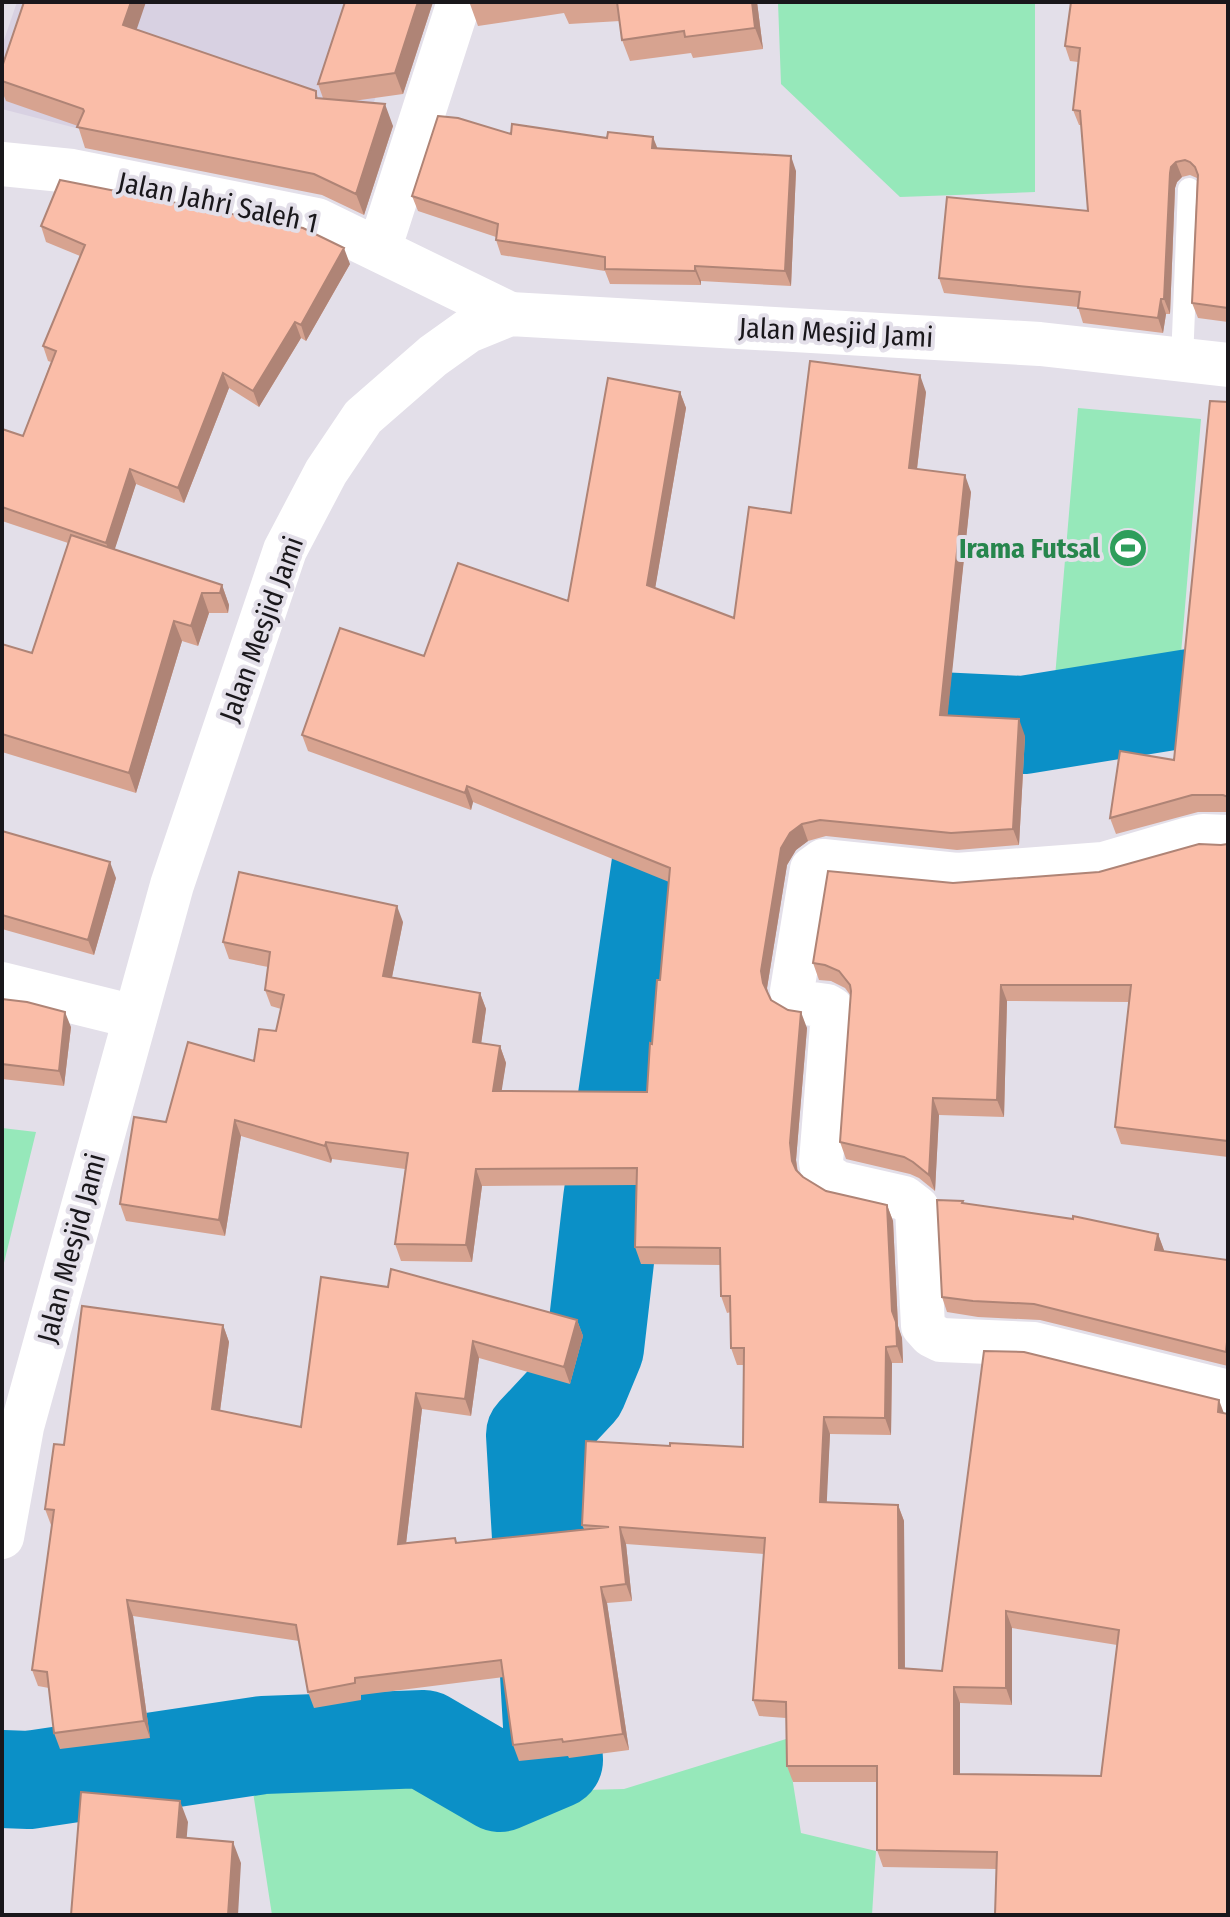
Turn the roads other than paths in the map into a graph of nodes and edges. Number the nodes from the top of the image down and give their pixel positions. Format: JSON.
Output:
{"nodes":[{"id":1,"x":459,"y":2,"type":"edge"},
{"id":2,"x":2,"y":164,"type":"edge"},
{"id":3,"x":1189,"y":189,"type":"edge"},
{"id":4,"x":379,"y":250,"type":"junction"},
{"id":5,"x":510,"y":314,"type":"junction"},
{"id":6,"x":1182,"y":360,"type":"junction"},
{"id":7,"x":1228,"y":365,"type":"edge"},
{"id":8,"x":1228,"y":837,"type":"edge"},
{"id":9,"x":2,"y":984,"type":"edge"},
{"id":10,"x":135,"y":1017,"type":"junction"},
{"id":11,"x":1228,"y":1392,"type":"edge"},
{"id":12,"x":2,"y":1537,"type":"edge"}],
"edges":[{"from":1,"to":4,"type":"street"},
{"from":2,"to":4,"type":"street","name":"Jalan Jahri Saleh 1"},
{"from":3,"to":6,"type":"lane"},
{"from":4,"to":5,"type":"street","name":"Jalan Jahri Saleh 1"},
{"from":5,"to":6,"type":"street","name":"Jalan Mesjid Jami"},
{"from":5,"to":10,"type":"street","name":"Jalan Mesjid Jami"},
{"from":6,"to":7,"type":"street","name":"Jalan Mesjid Jami"},
{"from":8,"to":11,"type":"street"},
{"from":9,"to":10,"type":"street"},
{"from":10,"to":12,"type":"street","name":"Jalan Mesjid Jami"}]}
